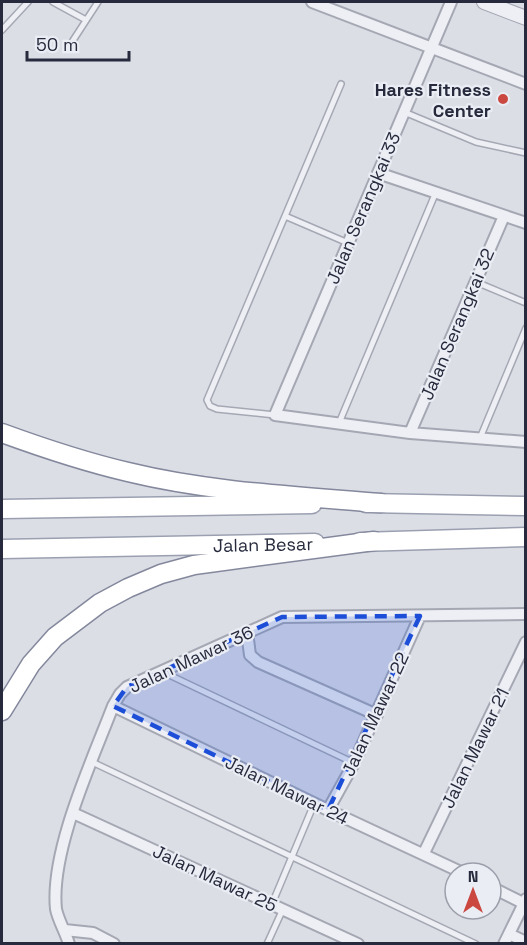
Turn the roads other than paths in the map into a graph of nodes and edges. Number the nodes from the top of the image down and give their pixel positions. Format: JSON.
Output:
{"nodes":[{"id":1,"x":28,"y":2,"type":"edge"},
{"id":2,"x":53,"y":2,"type":"edge"},
{"id":3,"x":98,"y":2,"type":"edge"},
{"id":4,"x":312,"y":2,"type":"edge"},
{"id":5,"x":451,"y":2,"type":"edge"},
{"id":6,"x":484,"y":2,"type":"edge"},
{"id":7,"x":525,"y":18,"type":"edge"},
{"id":8,"x":86,"y":20,"type":"junction"},
{"id":9,"x":2,"y":30,"type":"edge"},
{"id":10,"x":72,"y":42,"type":"dead end"},
{"id":11,"x":431,"y":48,"type":"junction"},
{"id":12,"x":341,"y":84,"type":"dead end"},
{"id":13,"x":525,"y":84,"type":"edge"},
{"id":14,"x":404,"y":112,"type":"junction"},
{"id":15,"x":525,"y":153,"type":"edge"},
{"id":16,"x":378,"y":173,"type":"junction"},
{"id":17,"x":436,"y":192,"type":"junction"},
{"id":18,"x":285,"y":216,"type":"junction"},
{"id":19,"x":504,"y":216,"type":"junction"},
{"id":20,"x":525,"y":223,"type":"edge"},
{"id":21,"x":348,"y":243,"type":"junction"},
{"id":22,"x":476,"y":282,"type":"junction"},
{"id":23,"x":525,"y":303,"type":"edge"},
{"id":24,"x":525,"y":328,"type":"edge"},
{"id":25,"x":275,"y":415,"type":"junction"},
{"id":26,"x":339,"y":423,"type":"junction"},
{"id":27,"x":2,"y":433,"type":"edge"},
{"id":28,"x":410,"y":433,"type":"junction"},
{"id":29,"x":480,"y":438,"type":"junction"},
{"id":30,"x":525,"y":442,"type":"edge"},
{"id":31,"x":381,"y":503,"type":"junction"},
{"id":32,"x":525,"y":506,"type":"edge"},
{"id":33,"x":2,"y":509,"type":"edge"},
{"id":34,"x":525,"y":537,"type":"edge"},
{"id":35,"x":374,"y":541,"type":"junction"},
{"id":36,"x":2,"y":549,"type":"edge"},
{"id":37,"x":525,"y":614,"type":"edge"},
{"id":38,"x":420,"y":616,"type":"junction"},
{"id":39,"x":247,"y":632,"type":"junction"},
{"id":40,"x":525,"y":642,"type":"edge"},
{"id":41,"x":162,"y":671,"type":"junction"},
{"id":42,"x":113,"y":706,"type":"junction"},
{"id":43,"x":2,"y":711,"type":"edge"},
{"id":44,"x":376,"y":715,"type":"junction"},
{"id":45,"x":92,"y":762,"type":"junction"},
{"id":46,"x":354,"y":763,"type":"junction"},
{"id":47,"x":314,"y":804,"type":"junction"},
{"id":48,"x":328,"y":810,"type":"junction"},
{"id":49,"x":73,"y":813,"type":"junction"},
{"id":50,"x":424,"y":854,"type":"junction"},
{"id":51,"x":292,"y":856,"type":"junction"},
{"id":52,"x":443,"y":863,"type":"edge"},
{"id":53,"x":503,"y":892,"type":"edge"},
{"id":54,"x":524,"y":901,"type":"edge"},
{"id":55,"x":272,"y":904,"type":"junction"},
{"id":56,"x":283,"y":909,"type":"junction"},
{"id":57,"x":64,"y":930,"type":"junction"},
{"id":58,"x":506,"y":939,"type":"edge"},
{"id":59,"x":525,"y":942,"type":"edge"},
{"id":60,"x":69,"y":944,"type":"edge"},
{"id":61,"x":114,"y":944,"type":"edge"},
{"id":62,"x":267,"y":944,"type":"edge"},
{"id":63,"x":358,"y":944,"type":"edge"},
{"id":64,"x":476,"y":944,"type":"edge"}],
"edges":[{"from":1,"to":9,"type":"lane"},
{"from":2,"to":8,"type":"lane"},
{"from":3,"to":8,"type":"lane"},
{"from":4,"to":11,"type":"street"},
{"from":5,"to":11,"type":"street","name":"Jalan Serangkai 33"},
{"from":6,"to":7,"type":"street"},
{"from":8,"to":10,"type":"lane"},
{"from":11,"to":13,"type":"street"},
{"from":11,"to":14,"type":"street","name":"Jalan Serangkai 33"},
{"from":12,"to":18,"type":"lane"},
{"from":14,"to":15,"type":"lane"},
{"from":14,"to":16,"type":"street","name":"Jalan Serangkai 33"},
{"from":16,"to":17,"type":"street"},
{"from":16,"to":21,"type":"street","name":"Jalan Serangkai 33"},
{"from":17,"to":19,"type":"street"},
{"from":17,"to":26,"type":"lane"},
{"from":18,"to":21,"type":"lane"},
{"from":18,"to":25,"type":"lane"},
{"from":19,"to":20,"type":"street"},
{"from":19,"to":22,"type":"street","name":"Jalan Serangkai 32"},
{"from":21,"to":25,"type":"street","name":"Jalan Serangkai 33"},
{"from":22,"to":23,"type":"lane"},
{"from":22,"to":28,"type":"street","name":"Jalan Serangkai 32"},
{"from":24,"to":29,"type":"lane"},
{"from":25,"to":26,"type":"street"},
{"from":26,"to":28,"type":"street"},
{"from":27,"to":31,"type":"main road"},
{"from":28,"to":29,"type":"street"},
{"from":29,"to":30,"type":"street"},
{"from":31,"to":32,"type":"main road"},
{"from":31,"to":33,"type":"main road"},
{"from":34,"to":35,"type":"main road","name":"Jalan Besar"},
{"from":35,"to":36,"type":"main road","name":"Jalan Besar"},
{"from":35,"to":43,"type":"main road"},
{"from":37,"to":38,"type":"street","name":"Jalan Mawar 36"},
{"from":38,"to":39,"type":"street","name":"Jalan Mawar 36"},
{"from":38,"to":44,"type":"street","name":"Jalan Mawar 22"},
{"from":39,"to":41,"type":"street","name":"Jalan Mawar 36"},
{"from":39,"to":44,"type":"street"},
{"from":40,"to":50,"type":"street","name":"Jalan Mawar 21"},
{"from":41,"to":42,"type":"street","name":"Jalan Mawar 36"},
{"from":41,"to":46,"type":"lane"},
{"from":42,"to":45,"type":"street","name":"Jalan Mawar 36"},
{"from":42,"to":47,"type":"street","name":"Jalan Mawar 24"},
{"from":44,"to":46,"type":"street","name":"Jalan Mawar 22"},
{"from":45,"to":49,"type":"street","name":"Jalan Mawar 36"},
{"from":45,"to":51,"type":"lane"},
{"from":46,"to":48,"type":"street","name":"Jalan Mawar 22"},
{"from":47,"to":48,"type":"street","name":"Jalan Mawar 24"},
{"from":47,"to":51,"type":"lane"},
{"from":48,"to":50,"type":"street","name":"Jalan Mawar 24"},
{"from":49,"to":55,"type":"street","name":"Jalan Mawar 25"},
{"from":49,"to":57,"type":"street","name":"Jalan Mawar 36"},
{"from":50,"to":52,"type":"street","name":"Jalan Mawar 24"},
{"from":51,"to":55,"type":"lane"},
{"from":51,"to":64,"type":"lane"},
{"from":53,"to":54,"type":"street"},
{"from":54,"to":58,"type":"street"},
{"from":55,"to":56,"type":"street","name":"Jalan Mawar 25"},
{"from":56,"to":62,"type":"lane"},
{"from":56,"to":63,"type":"street","name":"Jalan Mawar 25"},
{"from":57,"to":60,"type":"street","name":"Jalan Mawar 36"},
{"from":57,"to":61,"type":"street"},
{"from":58,"to":59,"type":"street"}]}
